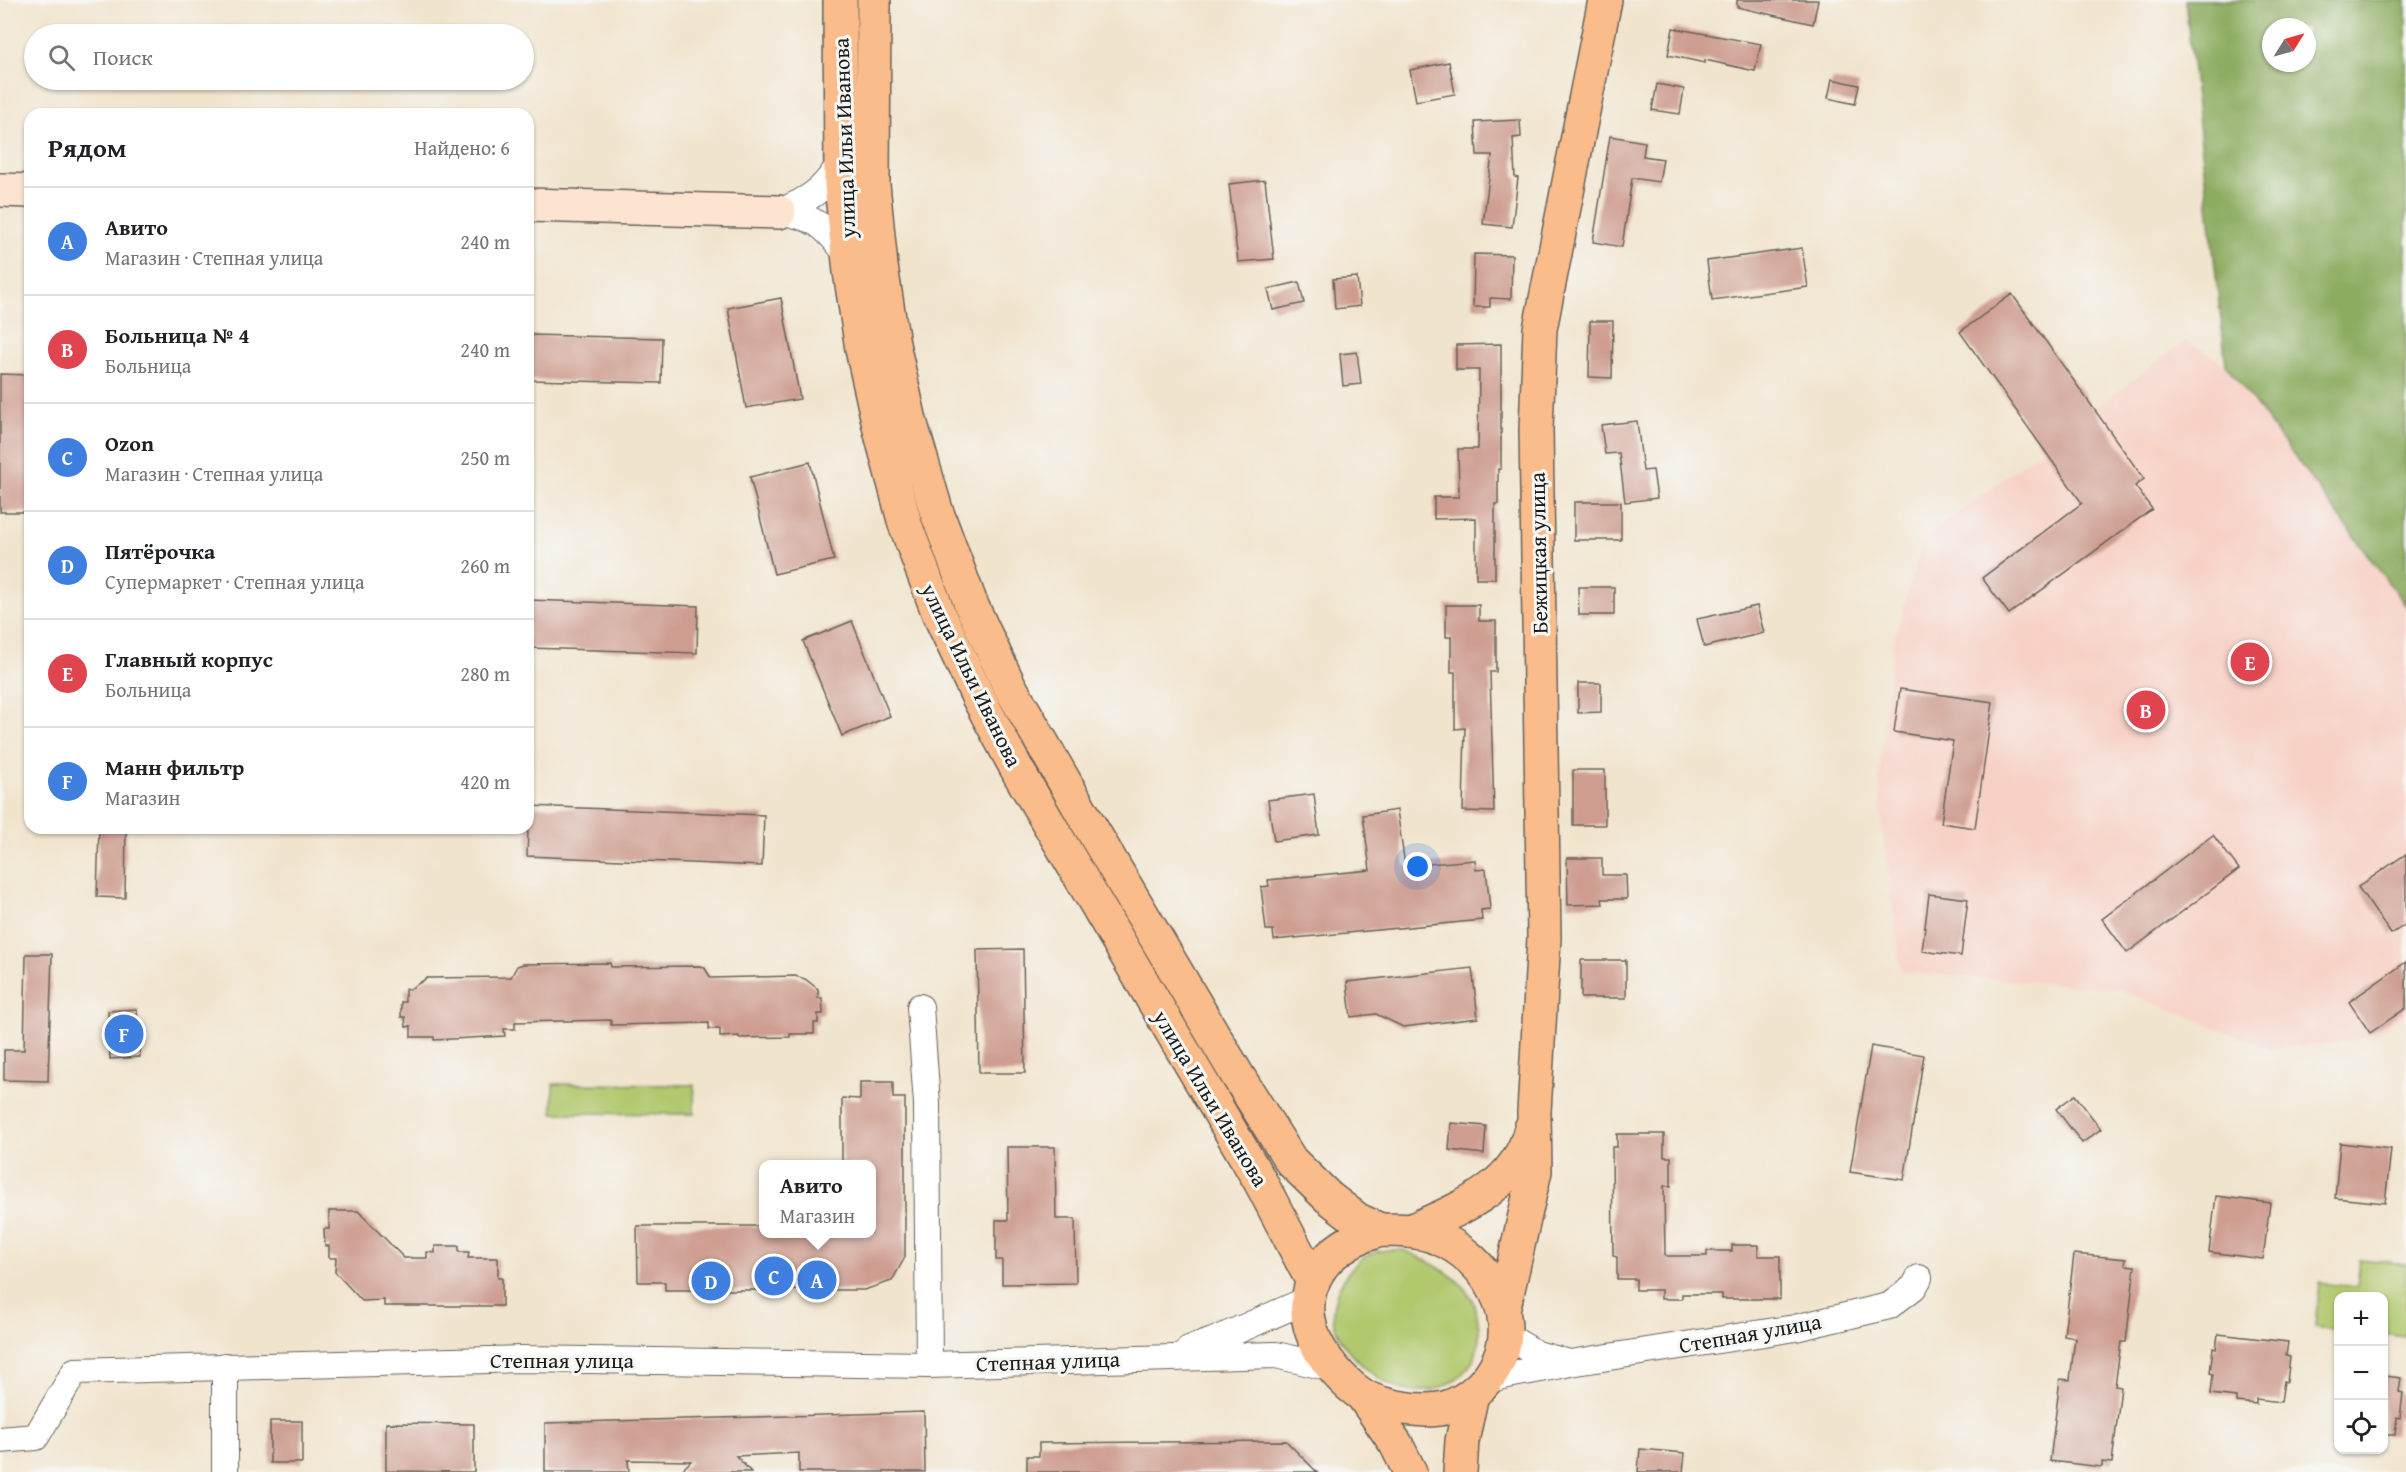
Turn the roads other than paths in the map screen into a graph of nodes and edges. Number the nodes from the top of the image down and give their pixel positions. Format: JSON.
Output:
{"nodes":[{"id":1,"x":840,"y":0,"type":"edge"},
{"id":2,"x":874,"y":0,"type":"edge"},
{"id":3,"x":1605,"y":0,"type":"edge"},
{"id":4,"x":841,"y":162,"type":"junction"},
{"id":5,"x":0,"y":190,"type":"edge"},
{"id":6,"x":24,"y":191,"type":"edge"},
{"id":7,"x":534,"y":205,"type":"edge"},
{"id":8,"x":779,"y":212,"type":"junction"},
{"id":9,"x":848,"y":256,"type":"junction"},
{"id":10,"x":920,"y":1007,"type":"dead end"},
{"id":11,"x":1534,"y":1112,"type":"junction"},
{"id":12,"x":1395,"y":1230,"type":"junction"},
{"id":13,"x":1919,"y":1278,"type":"dead end"},
{"id":14,"x":1310,"y":1291,"type":"junction"},
{"id":15,"x":1504,"y":1321,"type":"junction"},
{"id":16,"x":1163,"y":1358,"type":"junction"},
{"id":17,"x":1570,"y":1363,"type":"junction"},
{"id":18,"x":929,"y":1365,"type":"junction"},
{"id":19,"x":225,"y":1366,"type":"junction"},
{"id":20,"x":1331,"y":1368,"type":"junction"},
{"id":21,"x":1480,"y":1387,"type":"junction"},
{"id":22,"x":1363,"y":1396,"type":"junction"},
{"id":23,"x":0,"y":1440,"type":"edge"},
{"id":24,"x":225,"y":1472,"type":"edge"},
{"id":25,"x":1410,"y":1472,"type":"edge"},
{"id":26,"x":1460,"y":1472,"type":"edge"}],
"edges":[{"from":1,"to":4,"type":"main road","name":"улица Ильи Иванова"},
{"from":2,"to":12,"type":"main road","name":"улица Ильи Иванова"},
{"from":3,"to":11,"type":"main road","name":"Бежицкая улица"},
{"from":4,"to":8,"type":"street"},
{"from":4,"to":9,"type":"main road","name":"улица Ильи Иванова"},
{"from":5,"to":6,"type":"street"},
{"from":7,"to":8,"type":"street"},
{"from":8,"to":9,"type":"street"},
{"from":9,"to":14,"type":"main road","name":"улица Ильи Иванова"},
{"from":10,"to":18,"type":"street"},
{"from":11,"to":12,"type":"main road"},
{"from":11,"to":15,"type":"main road"},
{"from":12,"to":14,"type":"main road"},
{"from":12,"to":15,"type":"main road"},
{"from":13,"to":17,"type":"street","name":"Степная улица"},
{"from":14,"to":16,"type":"street"},
{"from":14,"to":20,"type":"main road"},
{"from":15,"to":17,"type":"street"},
{"from":15,"to":21,"type":"main road"},
{"from":16,"to":18,"type":"street","name":"Степная улица"},
{"from":16,"to":20,"type":"street","name":"Степная улица"},
{"from":17,"to":21,"type":"street","name":"Степная улица"},
{"from":18,"to":19,"type":"street","name":"Степная улица"},
{"from":19,"to":23,"type":"street","name":"Степная улица"},
{"from":19,"to":24,"type":"street"},
{"from":20,"to":22,"type":"main road"},
{"from":21,"to":22,"type":"main road"},
{"from":21,"to":26,"type":"main road"},
{"from":22,"to":25,"type":"main road"}]}
